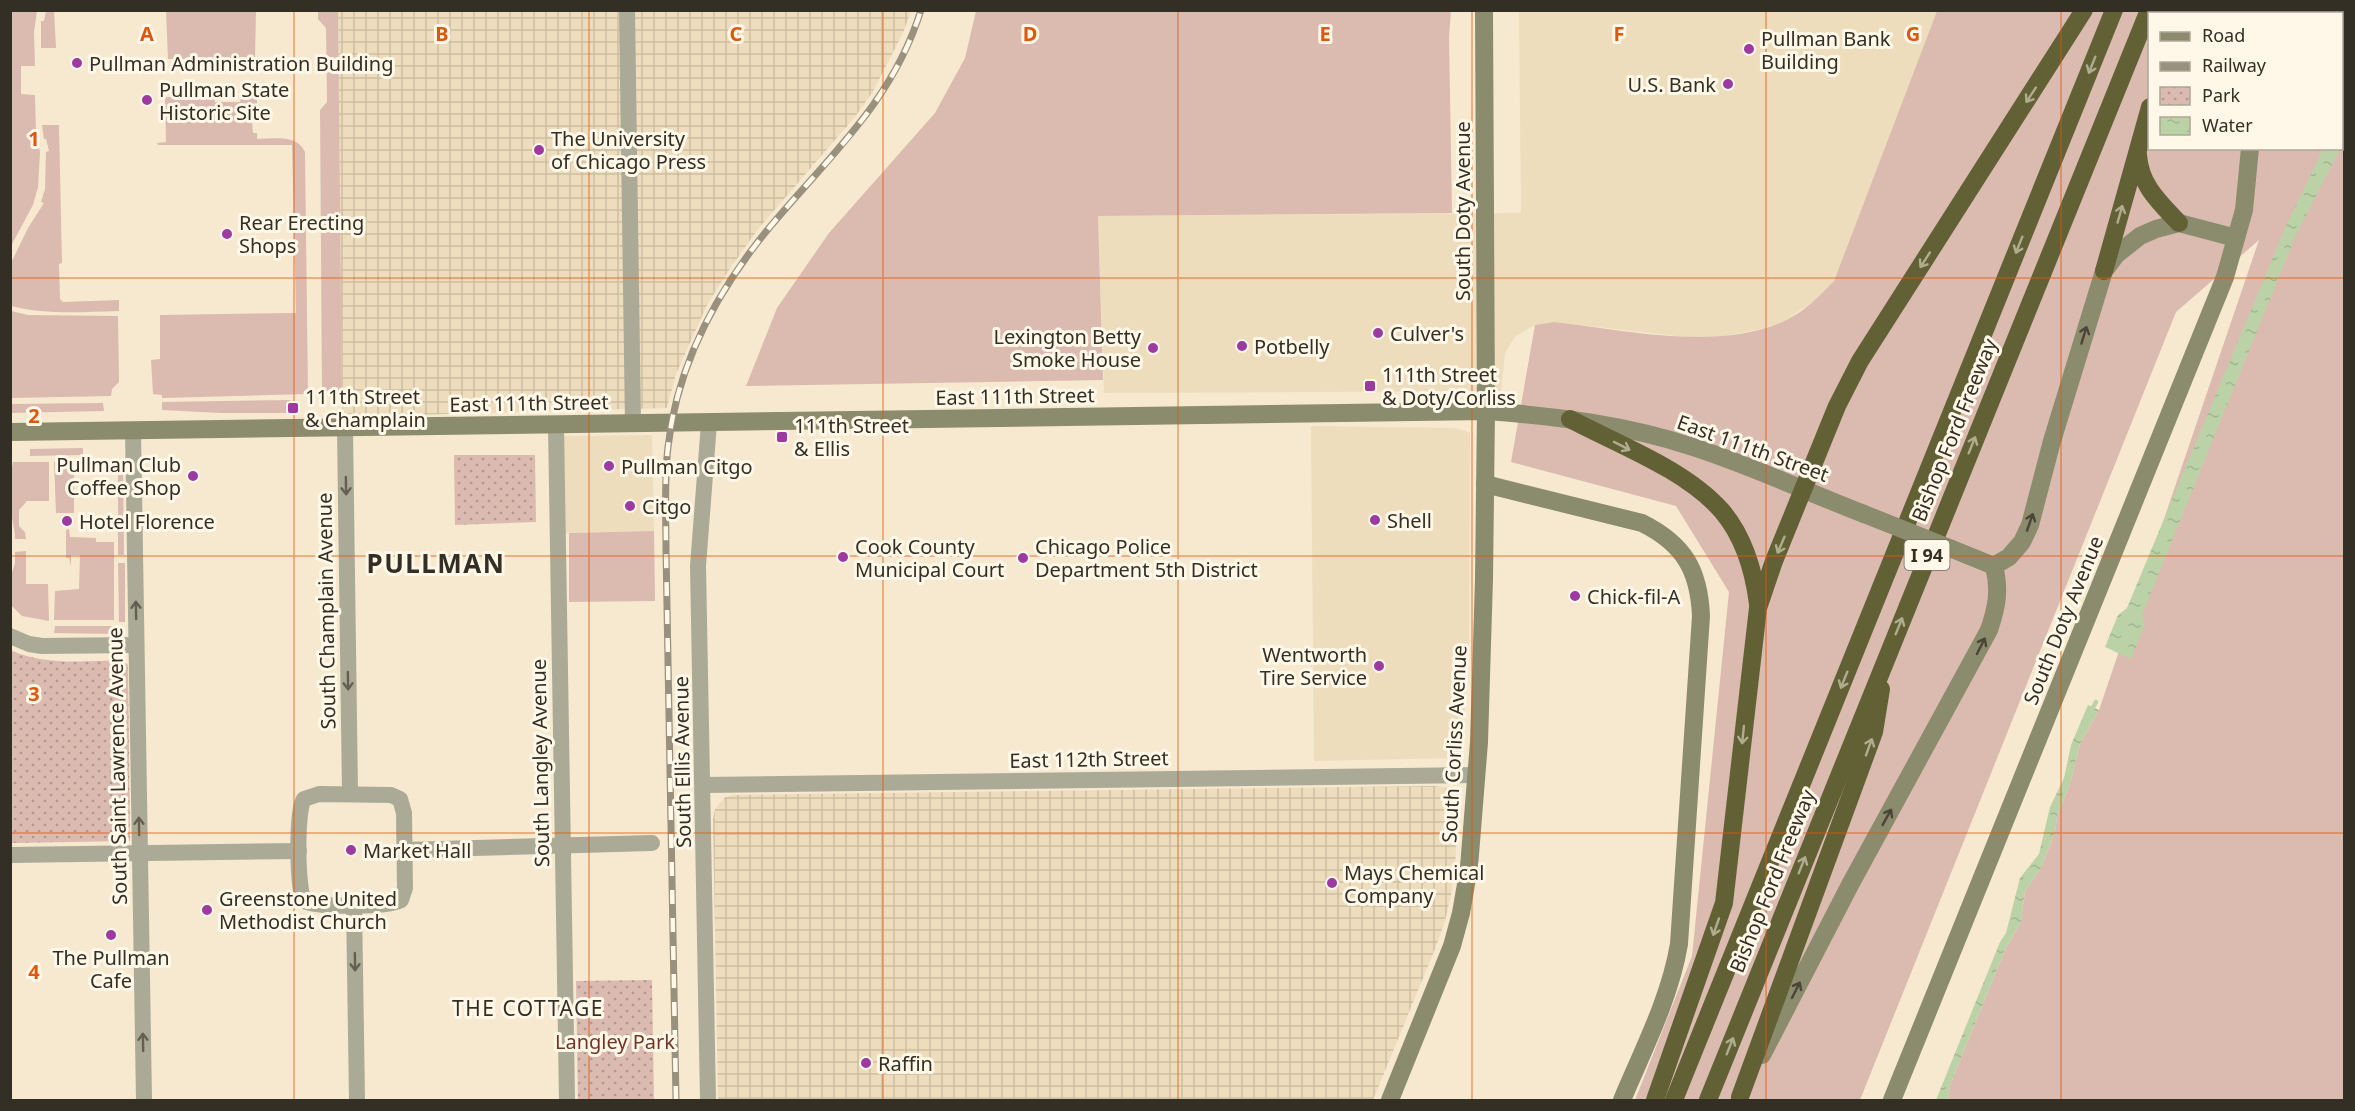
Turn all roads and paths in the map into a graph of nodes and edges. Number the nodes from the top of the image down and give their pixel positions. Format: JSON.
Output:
{"nodes":[{"id":1,"x":627,"y":10,"type":"edge"},
{"id":2,"x":1484,"y":10,"type":"edge"},
{"id":3,"x":2084,"y":10,"type":"edge"},
{"id":4,"x":2114,"y":10,"type":"edge"},
{"id":5,"x":2148,"y":12,"type":"edge"},
{"id":6,"x":2148,"y":114,"type":"edge"},
{"id":7,"x":2138,"y":148,"type":"junction"},
{"id":8,"x":2250,"y":150,"type":"edge"},
{"id":9,"x":2179,"y":223,"type":"junction"},
{"id":10,"x":2236,"y":238,"type":"junction"},
{"id":11,"x":2104,"y":271,"type":"junction"},
{"id":12,"x":1486,"y":411,"type":"junction"},
{"id":13,"x":1570,"y":419,"type":"junction"},
{"id":14,"x":709,"y":423,"type":"junction"},
{"id":15,"x":633,"y":424,"type":"junction"},
{"id":16,"x":556,"y":425,"type":"junction"},
{"id":17,"x":345,"y":428,"type":"junction"},
{"id":18,"x":133,"y":430,"type":"junction"},
{"id":19,"x":12,"y":435,"type":"edge"},
{"id":20,"x":1485,"y":484,"type":"junction"},
{"id":21,"x":1804,"y":491,"type":"junction"},
{"id":22,"x":1994,"y":566,"type":"junction"},
{"id":23,"x":1758,"y":608,"type":"junction"},
{"id":24,"x":10,"y":636,"type":"edge"},
{"id":25,"x":136,"y":645,"type":"junction"},
{"id":26,"x":1887,"y":654,"type":"junction"},
{"id":27,"x":1475,"y":775,"type":"junction"},
{"id":28,"x":703,"y":785,"type":"junction"},
{"id":29,"x":350,"y":794,"type":"junction"},
{"id":30,"x":652,"y":843,"type":"dead end"},
{"id":31,"x":562,"y":845,"type":"junction"},
{"id":32,"x":405,"y":850,"type":"junction"},
{"id":33,"x":299,"y":851,"type":"junction"},
{"id":34,"x":140,"y":853,"type":"junction"},
{"id":35,"x":10,"y":855,"type":"edge"},
{"id":36,"x":354,"y":904,"type":"junction"},
{"id":37,"x":1739,"y":1099,"type":"edge"},
{"id":38,"x":144,"y":1101,"type":"edge"},
{"id":39,"x":357,"y":1101,"type":"edge"},
{"id":40,"x":567,"y":1101,"type":"edge"},
{"id":41,"x":708,"y":1101,"type":"edge"},
{"id":42,"x":1390,"y":1101,"type":"edge"},
{"id":43,"x":1622,"y":1101,"type":"edge"},
{"id":44,"x":1655,"y":1101,"type":"edge"},
{"id":45,"x":1674,"y":1101,"type":"edge"},
{"id":46,"x":1708,"y":1101,"type":"edge"},
{"id":47,"x":1892,"y":1101,"type":"edge"}],
"edges":[{"from":1,"to":15,"type":"street"},
{"from":2,"to":12,"type":"main road","name":"South Doty Avenue"},
{"from":3,"to":21,"type":"highway","one_way":true},
{"from":4,"to":45,"type":"highway","name":"Bishop Ford Freeway","number":"I 94","one_way":true},
{"from":26,"to":5,"type":"highway","name":"Bishop Ford Freeway","number":"I 94","one_way":true},
{"from":6,"to":7,"type":"highway"},
{"from":7,"to":9,"type":"highway"},
{"from":11,"to":7,"type":"highway","one_way":true},
{"from":8,"to":10,"type":"main road","name":"South Doty Avenue"},
{"from":9,"to":10,"type":"main road"},
{"from":9,"to":11,"type":"main road"},
{"from":10,"to":47,"type":"main road","name":"South Doty Avenue"},
{"from":22,"to":11,"type":"main road","one_way":true},
{"from":12,"to":13,"type":"main road","name":"East 111th Street"},
{"from":12,"to":14,"type":"main road","name":"East 111th Street"},
{"from":12,"to":20,"type":"main road","name":"South Corliss Avenue"},
{"from":13,"to":21,"type":"main road","name":"East 111th Street"},
{"from":13,"to":23,"type":"highway","one_way":true},
{"from":14,"to":15,"type":"main road","name":"East 111th Street"},
{"from":14,"to":28,"type":"street","name":"South Ellis Avenue"},
{"from":15,"to":16,"type":"main road","name":"East 111th Street"},
{"from":16,"to":17,"type":"main road","name":"East 111th Street"},
{"from":16,"to":31,"type":"street","name":"South Langley Avenue"},
{"from":17,"to":18,"type":"main road","name":"East 111th Street"},
{"from":17,"to":29,"type":"street","name":"South Champlain Avenue","one_way":true},
{"from":18,"to":19,"type":"main road","name":"East 111th Street"},
{"from":25,"to":18,"type":"street","name":"South Saint Lawrence Avenue","one_way":true},
{"from":20,"to":27,"type":"main road","name":"South Corliss Avenue"},
{"from":20,"to":43,"type":"main road"},
{"from":21,"to":22,"type":"main road","name":"East 111th Street","bridge":true},
{"from":21,"to":23,"type":"highway","one_way":true},
{"from":37,"to":22,"type":"main road","one_way":true},
{"from":23,"to":44,"type":"highway","one_way":true},
{"from":24,"to":25,"type":"street"},
{"from":34,"to":25,"type":"street","name":"South Saint Lawrence Avenue","one_way":true},
{"from":37,"to":26,"type":"highway","one_way":true},
{"from":46,"to":26,"type":"highway","name":"Bishop Ford Freeway","number":"I 94","one_way":true},
{"from":27,"to":28,"type":"street","name":"East 112th Street"},
{"from":27,"to":42,"type":"main road","name":"South Corliss Avenue"},
{"from":28,"to":41,"type":"street","name":"South Ellis Avenue"},
{"from":29,"to":32,"type":"street"},
{"from":29,"to":33,"type":"street"},
{"from":30,"to":31,"type":"street"},
{"from":31,"to":32,"type":"street"},
{"from":31,"to":40,"type":"street","name":"South Langley Avenue"},
{"from":32,"to":36,"type":"street"},
{"from":33,"to":34,"type":"street"},
{"from":33,"to":36,"type":"street"},
{"from":34,"to":35,"type":"street"},
{"from":38,"to":34,"type":"street","name":"South Saint Lawrence Avenue","one_way":true},
{"from":36,"to":39,"type":"street","one_way":true}]}
